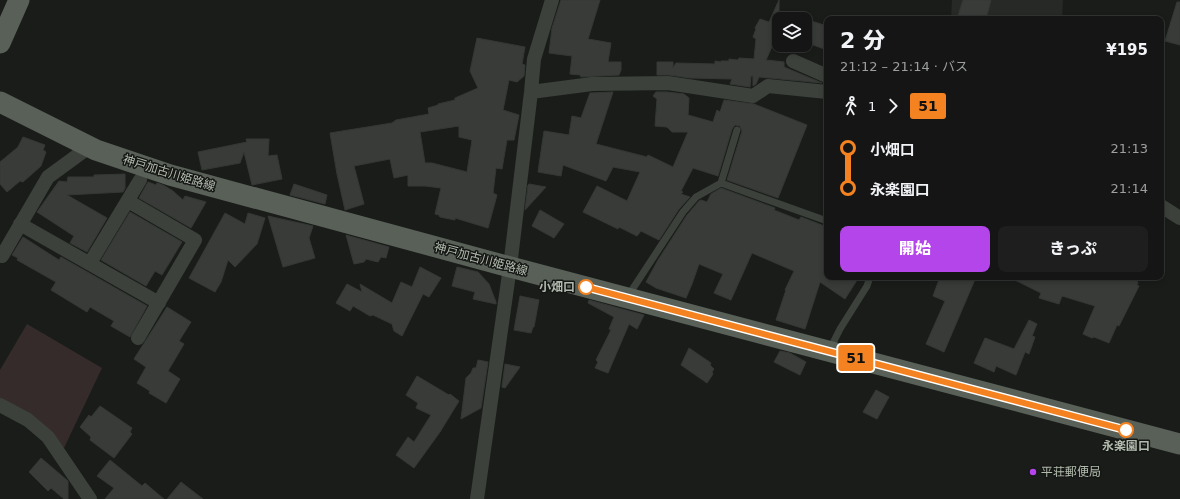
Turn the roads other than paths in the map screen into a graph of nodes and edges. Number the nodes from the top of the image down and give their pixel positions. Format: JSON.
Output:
{"nodes":[{"id":1,"x":20,"y":0,"type":"edge"},
{"id":2,"x":552,"y":0,"type":"edge"},
{"id":3,"x":0,"y":43,"type":"edge"},
{"id":4,"x":793,"y":61,"type":"dead end"},
{"id":5,"x":824,"y":75,"type":"edge"},
{"id":6,"x":531,"y":92,"type":"junction"},
{"id":7,"x":824,"y":92,"type":"edge"},
{"id":8,"x":0,"y":102,"type":"edge"},
{"id":9,"x":737,"y":130,"type":"dead end"},
{"id":10,"x":89,"y":146,"type":"junction"},
{"id":11,"x":140,"y":180,"type":"dead end"},
{"id":12,"x":721,"y":183,"type":"junction"},
{"id":13,"x":128,"y":200,"type":"junction"},
{"id":14,"x":1164,"y":208,"type":"edge"},
{"id":15,"x":1180,"y":218,"type":"edge"},
{"id":16,"x":824,"y":220,"type":"edge"},
{"id":17,"x":20,"y":224,"type":"junction"},
{"id":18,"x":2,"y":256,"type":"dead end"},
{"id":19,"x":90,"y":263,"type":"junction"},
{"id":20,"x":510,"y":267,"type":"junction"},
{"id":21,"x":869,"y":280,"type":"edge"},
{"id":22,"x":627,"y":298,"type":"junction"},
{"id":23,"x":159,"y":303,"type":"junction"},
{"id":24,"x":138,"y":338,"type":"dead end"},
{"id":25,"x":829,"y":351,"type":"junction"},
{"id":26,"x":0,"y":405,"type":"edge"},
{"id":27,"x":1180,"y":444,"type":"edge"},
{"id":28,"x":90,"y":499,"type":"edge"},
{"id":29,"x":477,"y":499,"type":"edge"}],
"edges":[{"from":1,"to":3,"type":"main road"},
{"from":2,"to":6,"type":"street"},
{"from":4,"to":5,"type":"street"},
{"from":6,"to":7,"type":"street"},
{"from":6,"to":20,"type":"street"},
{"from":8,"to":10,"type":"main road","name":"神戸加古川姫路線"},
{"from":9,"to":12,"type":"lane"},
{"from":10,"to":17,"type":"street"},
{"from":10,"to":20,"type":"main road","name":"神戸加古川姫路線"},
{"from":11,"to":13,"type":"street"},
{"from":12,"to":16,"type":"lane"},
{"from":12,"to":22,"type":"lane"},
{"from":13,"to":19,"type":"street"},
{"from":13,"to":23,"type":"street"},
{"from":14,"to":15,"type":"street"},
{"from":17,"to":18,"type":"street"},
{"from":17,"to":19,"type":"street"},
{"from":19,"to":23,"type":"street"},
{"from":20,"to":22,"type":"main road","name":"神戸加古川姫路線"},
{"from":20,"to":29,"type":"street"},
{"from":21,"to":25,"type":"lane"},
{"from":22,"to":25,"type":"main road","name":"神戸加古川姫路線"},
{"from":23,"to":24,"type":"street"},
{"from":25,"to":27,"type":"main road","name":"神戸加古川姫路線"},
{"from":26,"to":28,"type":"street"}]}
